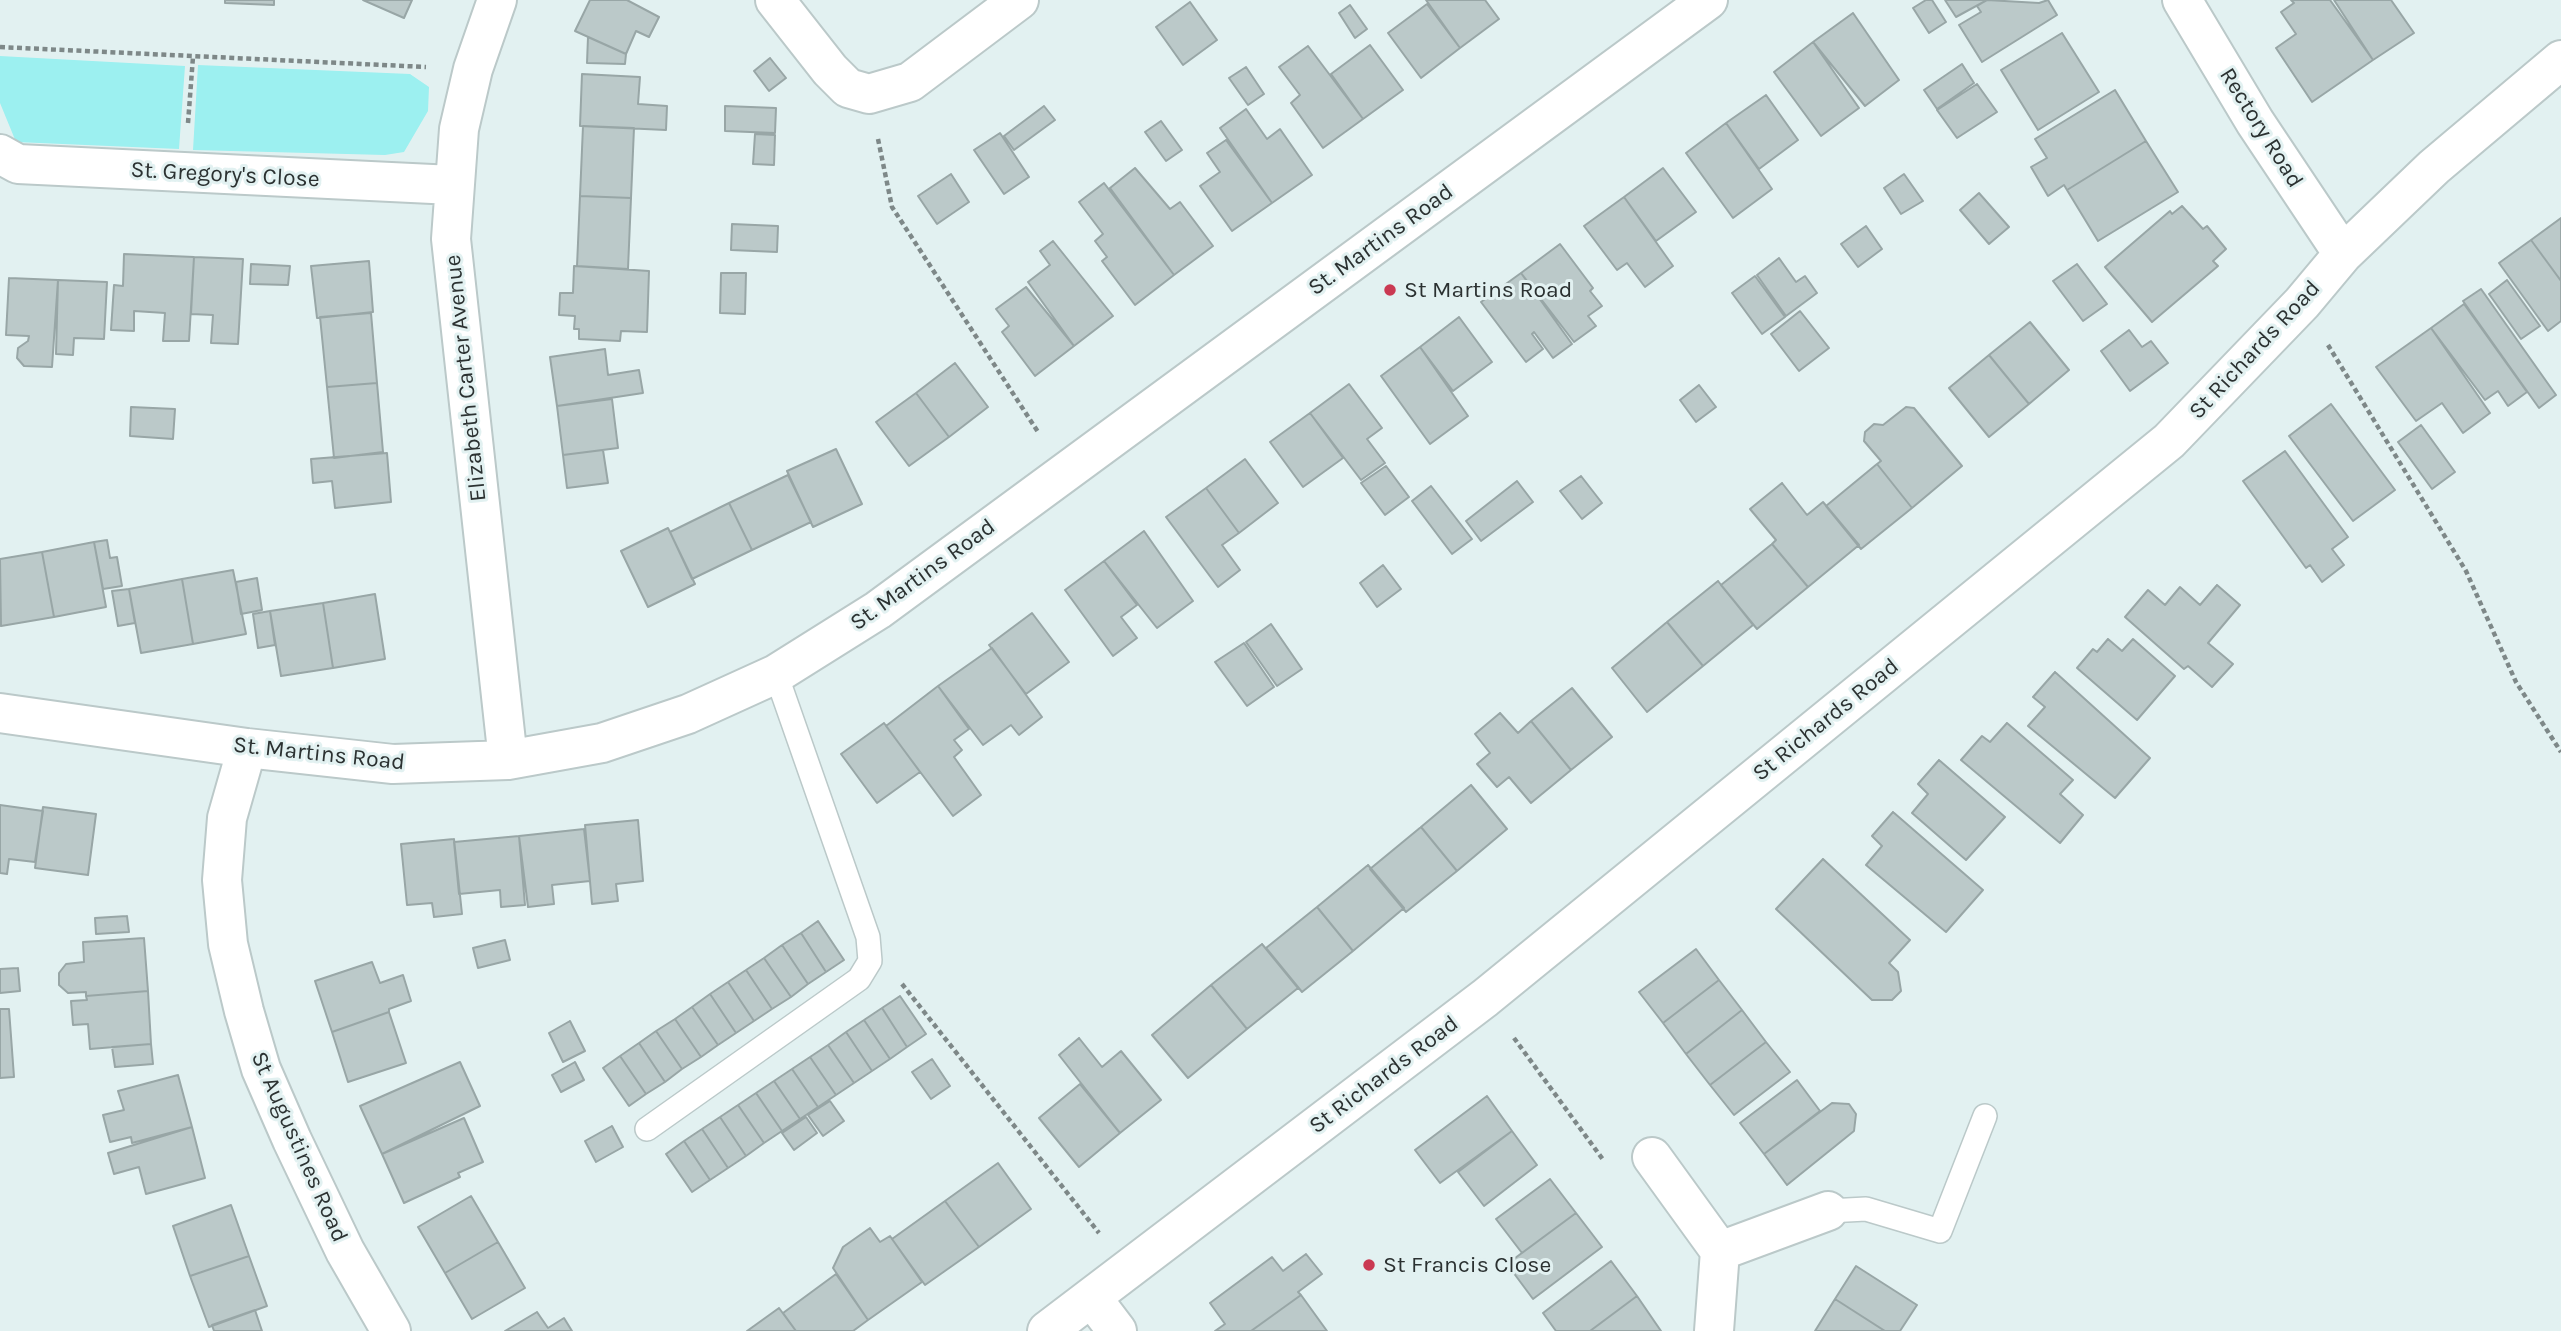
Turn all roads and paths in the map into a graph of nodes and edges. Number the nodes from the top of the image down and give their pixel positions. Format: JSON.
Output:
{"nodes":[{"id":1,"x":496,"y":0,"type":"edge"},
{"id":2,"x":775,"y":0,"type":"edge"},
{"id":3,"x":1019,"y":0,"type":"edge"},
{"id":4,"x":1708,"y":0,"type":"edge"},
{"id":5,"x":2182,"y":0,"type":"edge"},
{"id":6,"x":0,"y":47,"type":"edge"},
{"id":7,"x":192,"y":57,"type":"junction"},
{"id":8,"x":2561,"y":60,"type":"edge"},
{"id":9,"x":473,"y":69,"type":"junction"},
{"id":10,"x":869,"y":94,"type":"junction"},
{"id":11,"x":0,"y":154,"type":"edge"},
{"id":12,"x":184,"y":174,"type":"junction"},
{"id":13,"x":453,"y":185,"type":"junction"},
{"id":14,"x":2343,"y":254,"type":"junction"},
{"id":15,"x":2302,"y":303,"type":"junction"},
{"id":16,"x":1064,"y":472,"type":"junction"},
{"id":17,"x":776,"y":674,"type":"junction"},
{"id":18,"x":0,"y":713,"type":"edge"},
{"id":19,"x":247,"y":748,"type":"junction"},
{"id":20,"x":2561,"y":752,"type":"edge"},
{"id":21,"x":508,"y":760,"type":"junction"},
{"id":22,"x":870,"y":961,"type":"junction"},
{"id":23,"x":1485,"y":998,"type":"junction"},
{"id":24,"x":1984,"y":1116,"type":"dead end"},
{"id":25,"x":648,"y":1129,"type":"dead end"},
{"id":26,"x":1653,"y":1157,"type":"joint"},
{"id":27,"x":1828,"y":1211,"type":"joint"},
{"id":28,"x":1095,"y":1227,"type":"dead end"},
{"id":29,"x":1720,"y":1251,"type":"junction"},
{"id":30,"x":1091,"y":1298,"type":"junction"},
{"id":31,"x":391,"y":1331,"type":"edge"},
{"id":32,"x":1047,"y":1331,"type":"edge"},
{"id":33,"x":1117,"y":1331,"type":"edge"},
{"id":34,"x":1714,"y":1331,"type":"edge"}],
"edges":[{"from":1,"to":9,"type":"street","name":"Elizabeth Carter Avenue"},
{"from":2,"to":10,"type":"street"},
{"from":3,"to":10,"type":"street"},
{"from":4,"to":16,"type":"street","name":"St. Martins Road"},
{"from":5,"to":14,"type":"street","name":"Rectory Road"},
{"from":6,"to":7,"type":"path"},
{"from":7,"to":9,"type":"path"},
{"from":7,"to":12,"type":"path"},
{"from":8,"to":14,"type":"street","name":"St Richards Road"},
{"from":9,"to":13,"type":"street","name":"Elizabeth Carter Avenue"},
{"from":10,"to":16,"type":"path"},
{"from":11,"to":12,"type":"street","name":"St. Gregory's Close"},
{"from":12,"to":13,"type":"street","name":"St. Gregory's Close"},
{"from":13,"to":21,"type":"street","name":"Elizabeth Carter Avenue"},
{"from":14,"to":15,"type":"street","name":"St Richards Road"},
{"from":15,"to":20,"type":"path"},
{"from":15,"to":23,"type":"street","name":"St Richards Road"},
{"from":16,"to":17,"type":"street","name":"St. Martins Road"},
{"from":17,"to":21,"type":"street","name":"St. Martins Road"},
{"from":17,"to":22,"type":"lane"},
{"from":18,"to":19,"type":"street","name":"St. Martins Road"},
{"from":19,"to":21,"type":"street","name":"St. Martins Road"},
{"from":19,"to":31,"type":"street","name":"St Augustines Road"},
{"from":22,"to":25,"type":"lane"},
{"from":22,"to":28,"type":"path"},
{"from":23,"to":26,"type":"path"},
{"from":23,"to":30,"type":"street","name":"St Richards Road"},
{"from":24,"to":27,"type":"lane"},
{"from":26,"to":29,"type":"street"},
{"from":27,"to":29,"type":"street"},
{"from":29,"to":34,"type":"street"},
{"from":30,"to":32,"type":"street","name":"St Richards Road"},
{"from":30,"to":33,"type":"street"}]}
